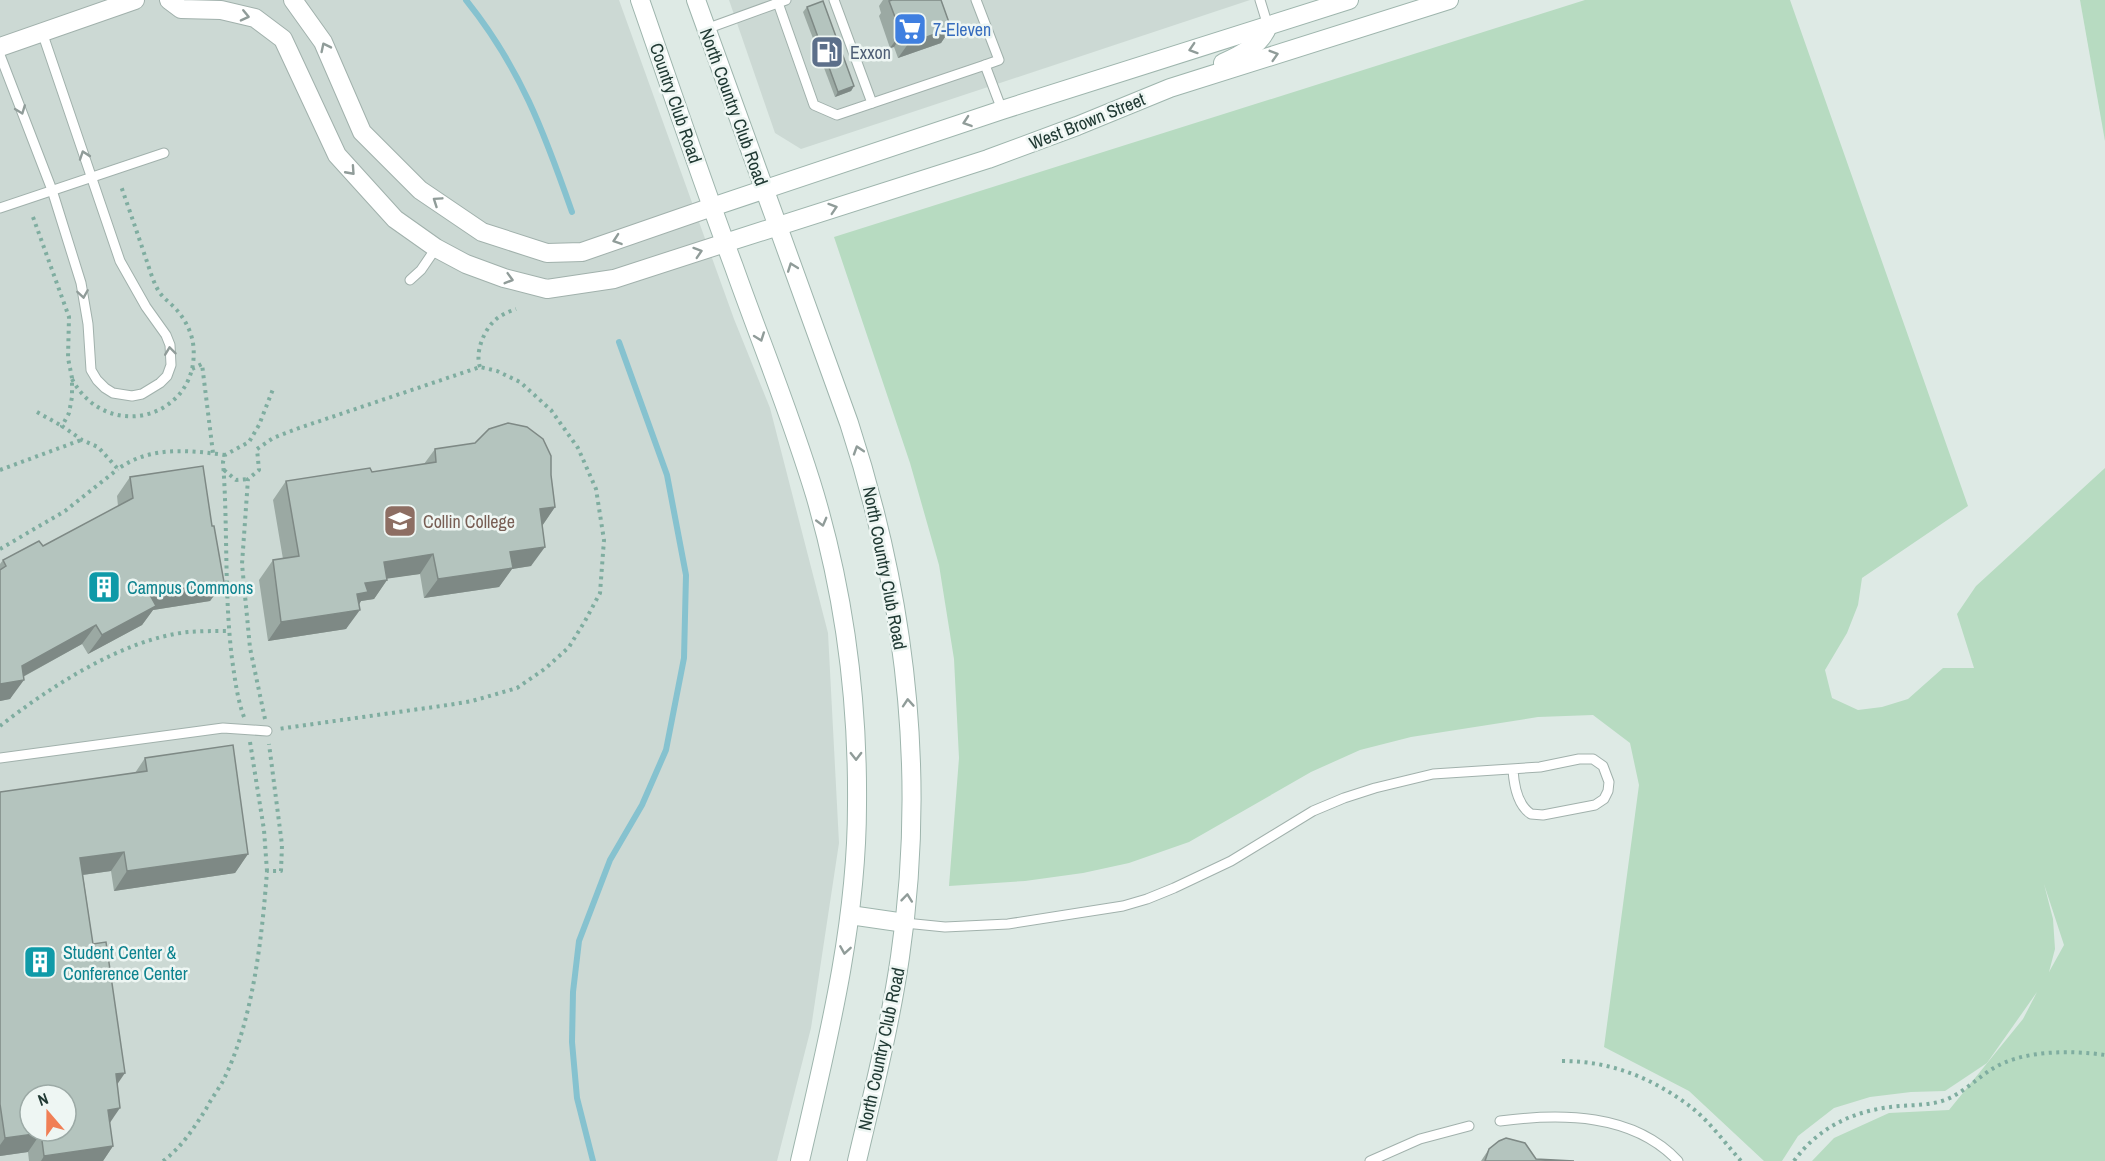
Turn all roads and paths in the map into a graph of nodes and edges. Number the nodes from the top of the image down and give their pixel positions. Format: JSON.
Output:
{"nodes":[{"id":1,"x":135,"y":0,"type":"edge"},
{"id":2,"x":169,"y":0,"type":"edge"},
{"id":3,"x":293,"y":0,"type":"edge"},
{"id":4,"x":640,"y":0,"type":"edge"},
{"id":5,"x":696,"y":0,"type":"edge"},
{"id":6,"x":834,"y":0,"type":"edge"},
{"id":7,"x":976,"y":0,"type":"edge"},
{"id":8,"x":1260,"y":0,"type":"edge"},
{"id":9,"x":1349,"y":0,"type":"edge"},
{"id":10,"x":1449,"y":0,"type":"edge"},
{"id":11,"x":780,"y":1,"type":"edge"},
{"id":12,"x":1268,"y":26,"type":"junction"},
{"id":13,"x":706,"y":29,"type":"junction"},
{"id":14,"x":42,"y":32,"type":"junction"},
{"id":15,"x":0,"y":47,"type":"edge"},
{"id":16,"x":0,"y":55,"type":"edge"},
{"id":17,"x":985,"y":65,"type":"junction"},
{"id":18,"x":1170,"y":88,"type":"junction"},
{"id":19,"x":872,"y":103,"type":"junction"},
{"id":20,"x":1002,"y":110,"type":"junction"},
{"id":21,"x":164,"y":153,"type":"dead end"},
{"id":22,"x":91,"y":177,"type":"junction"},
{"id":23,"x":52,"y":190,"type":"junction"},
{"id":24,"x":764,"y":190,"type":"junction"},
{"id":25,"x":712,"y":207,"type":"junction"},
{"id":26,"x":0,"y":208,"type":"edge"},
{"id":27,"x":777,"y":226,"type":"junction"},
{"id":28,"x":725,"y":243,"type":"junction"},
{"id":29,"x":436,"y":248,"type":"junction"},
{"id":30,"x":410,"y":280,"type":"dead end"},
{"id":31,"x":516,"y":309,"type":"dead end"},
{"id":32,"x":480,"y":368,"type":"junction"},
{"id":33,"x":191,"y":369,"type":"dead end"},
{"id":34,"x":273,"y":389,"type":"dead end"},
{"id":35,"x":37,"y":412,"type":"dead end"},
{"id":36,"x":62,"y":426,"type":"dead end"},
{"id":37,"x":82,"y":440,"type":"dead end"},
{"id":38,"x":249,"y":442,"type":"junction"},
{"id":39,"x":257,"y":448,"type":"junction"},
{"id":40,"x":213,"y":454,"type":"dead end"},
{"id":41,"x":118,"y":469,"type":"dead end"},
{"id":42,"x":223,"y":469,"type":"junction"},
{"id":43,"x":0,"y":470,"type":"edge"},
{"id":44,"x":248,"y":479,"type":"junction"},
{"id":45,"x":0,"y":549,"type":"edge"},
{"id":46,"x":229,"y":631,"type":"junction"},
{"id":47,"x":0,"y":726,"type":"edge"},
{"id":48,"x":247,"y":729,"type":"junction"},
{"id":49,"x":267,"y":731,"type":"junction"},
{"id":50,"x":0,"y":758,"type":"edge"},
{"id":51,"x":1513,"y":770,"type":"junction"},
{"id":52,"x":267,"y":871,"type":"junction"},
{"id":53,"x":850,"y":915,"type":"junction"},
{"id":54,"x":905,"y":923,"type":"junction"},
{"id":55,"x":2105,"y":1055,"type":"edge"},
{"id":56,"x":1562,"y":1061,"type":"dead end"},
{"id":57,"x":1500,"y":1121,"type":"dead end"},
{"id":58,"x":1469,"y":1126,"type":"dead end"},
{"id":59,"x":163,"y":1161,"type":"edge"},
{"id":60,"x":800,"y":1161,"type":"edge"},
{"id":61,"x":857,"y":1161,"type":"edge"},
{"id":62,"x":1370,"y":1161,"type":"edge"},
{"id":63,"x":1678,"y":1161,"type":"edge"},
{"id":64,"x":1741,"y":1161,"type":"edge"},
{"id":65,"x":1794,"y":1161,"type":"edge"}],
"edges":[{"from":1,"to":14,"type":"main road"},
{"from":2,"to":29,"type":"main road","name":"West Brown Street","one_way":true},
{"from":25,"to":3,"type":"main road","name":"West Brown Street","one_way":true},
{"from":4,"to":25,"type":"main road","name":"Country Club Road"},
{"from":5,"to":13,"type":"main road","name":"North Country Club Road"},
{"from":6,"to":19,"type":"lane"},
{"from":7,"to":17,"type":"lane"},
{"from":8,"to":12,"type":"lane"},
{"from":9,"to":12,"type":"main road","name":"West Brown Street"},
{"from":18,"to":10,"type":"main road","name":"West Brown Street","one_way":true},
{"from":11,"to":13,"type":"lane"},
{"from":11,"to":19,"type":"lane"},
{"from":12,"to":18,"type":"main road"},
{"from":12,"to":20,"type":"main road","name":"West Brown Street","one_way":true},
{"from":13,"to":24,"type":"main road","name":"North Country Club Road"},
{"from":14,"to":15,"type":"main road"},
{"from":22,"to":14,"type":"lane","one_way":true},
{"from":16,"to":23,"type":"lane","one_way":true},
{"from":17,"to":19,"type":"lane"},
{"from":17,"to":20,"type":"lane"},
{"from":27,"to":18,"type":"main road","name":"West Brown Street","one_way":true},
{"from":20,"to":24,"type":"main road","name":"West Brown Street","one_way":true},
{"from":21,"to":22,"type":"lane"},
{"from":22,"to":23,"type":"lane"},
{"from":23,"to":22,"type":"lane","one_way":true},
{"from":23,"to":26,"type":"lane"},
{"from":24,"to":25,"type":"main road","name":"West Brown Street"},
{"from":24,"to":27,"type":"main road","name":"North Country Club Road"},
{"from":25,"to":28,"type":"main road"},
{"from":27,"to":28,"type":"main road","name":"West Brown Street"},
{"from":54,"to":27,"type":"main road","name":"North Country Club Road","one_way":true},
{"from":29,"to":28,"type":"main road","name":"West Brown Street","one_way":true},
{"from":28,"to":53,"type":"main road","one_way":true},
{"from":29,"to":30,"type":"lane"},
{"from":31,"to":32,"type":"path"},
{"from":32,"to":39,"type":"path"},
{"from":32,"to":49,"type":"path"},
{"from":33,"to":40,"type":"path"},
{"from":34,"to":38,"type":"path"},
{"from":35,"to":36,"type":"path"},
{"from":37,"to":43,"type":"path"},
{"from":38,"to":39,"type":"path"},
{"from":38,"to":42,"type":"path"},
{"from":39,"to":44,"type":"path"},
{"from":41,"to":45,"type":"path"},
{"from":42,"to":44,"type":"path"},
{"from":42,"to":46,"type":"path"},
{"from":44,"to":49,"type":"path"},
{"from":46,"to":47,"type":"path"},
{"from":46,"to":48,"type":"path"},
{"from":48,"to":49,"type":"lane"},
{"from":48,"to":50,"type":"lane"},
{"from":48,"to":52,"type":"path"},
{"from":49,"to":52,"type":"path"},
{"from":51,"to":51,"type":"lane"},
{"from":51,"to":54,"type":"lane"},
{"from":52,"to":59,"type":"path"},
{"from":53,"to":54,"type":"main road"},
{"from":53,"to":60,"type":"main road","one_way":true},
{"from":54,"to":61,"type":"main road","name":"North Country Club Road"},
{"from":55,"to":65,"type":"path"},
{"from":56,"to":64,"type":"path"},
{"from":57,"to":63,"type":"lane"},
{"from":58,"to":62,"type":"lane"}]}
